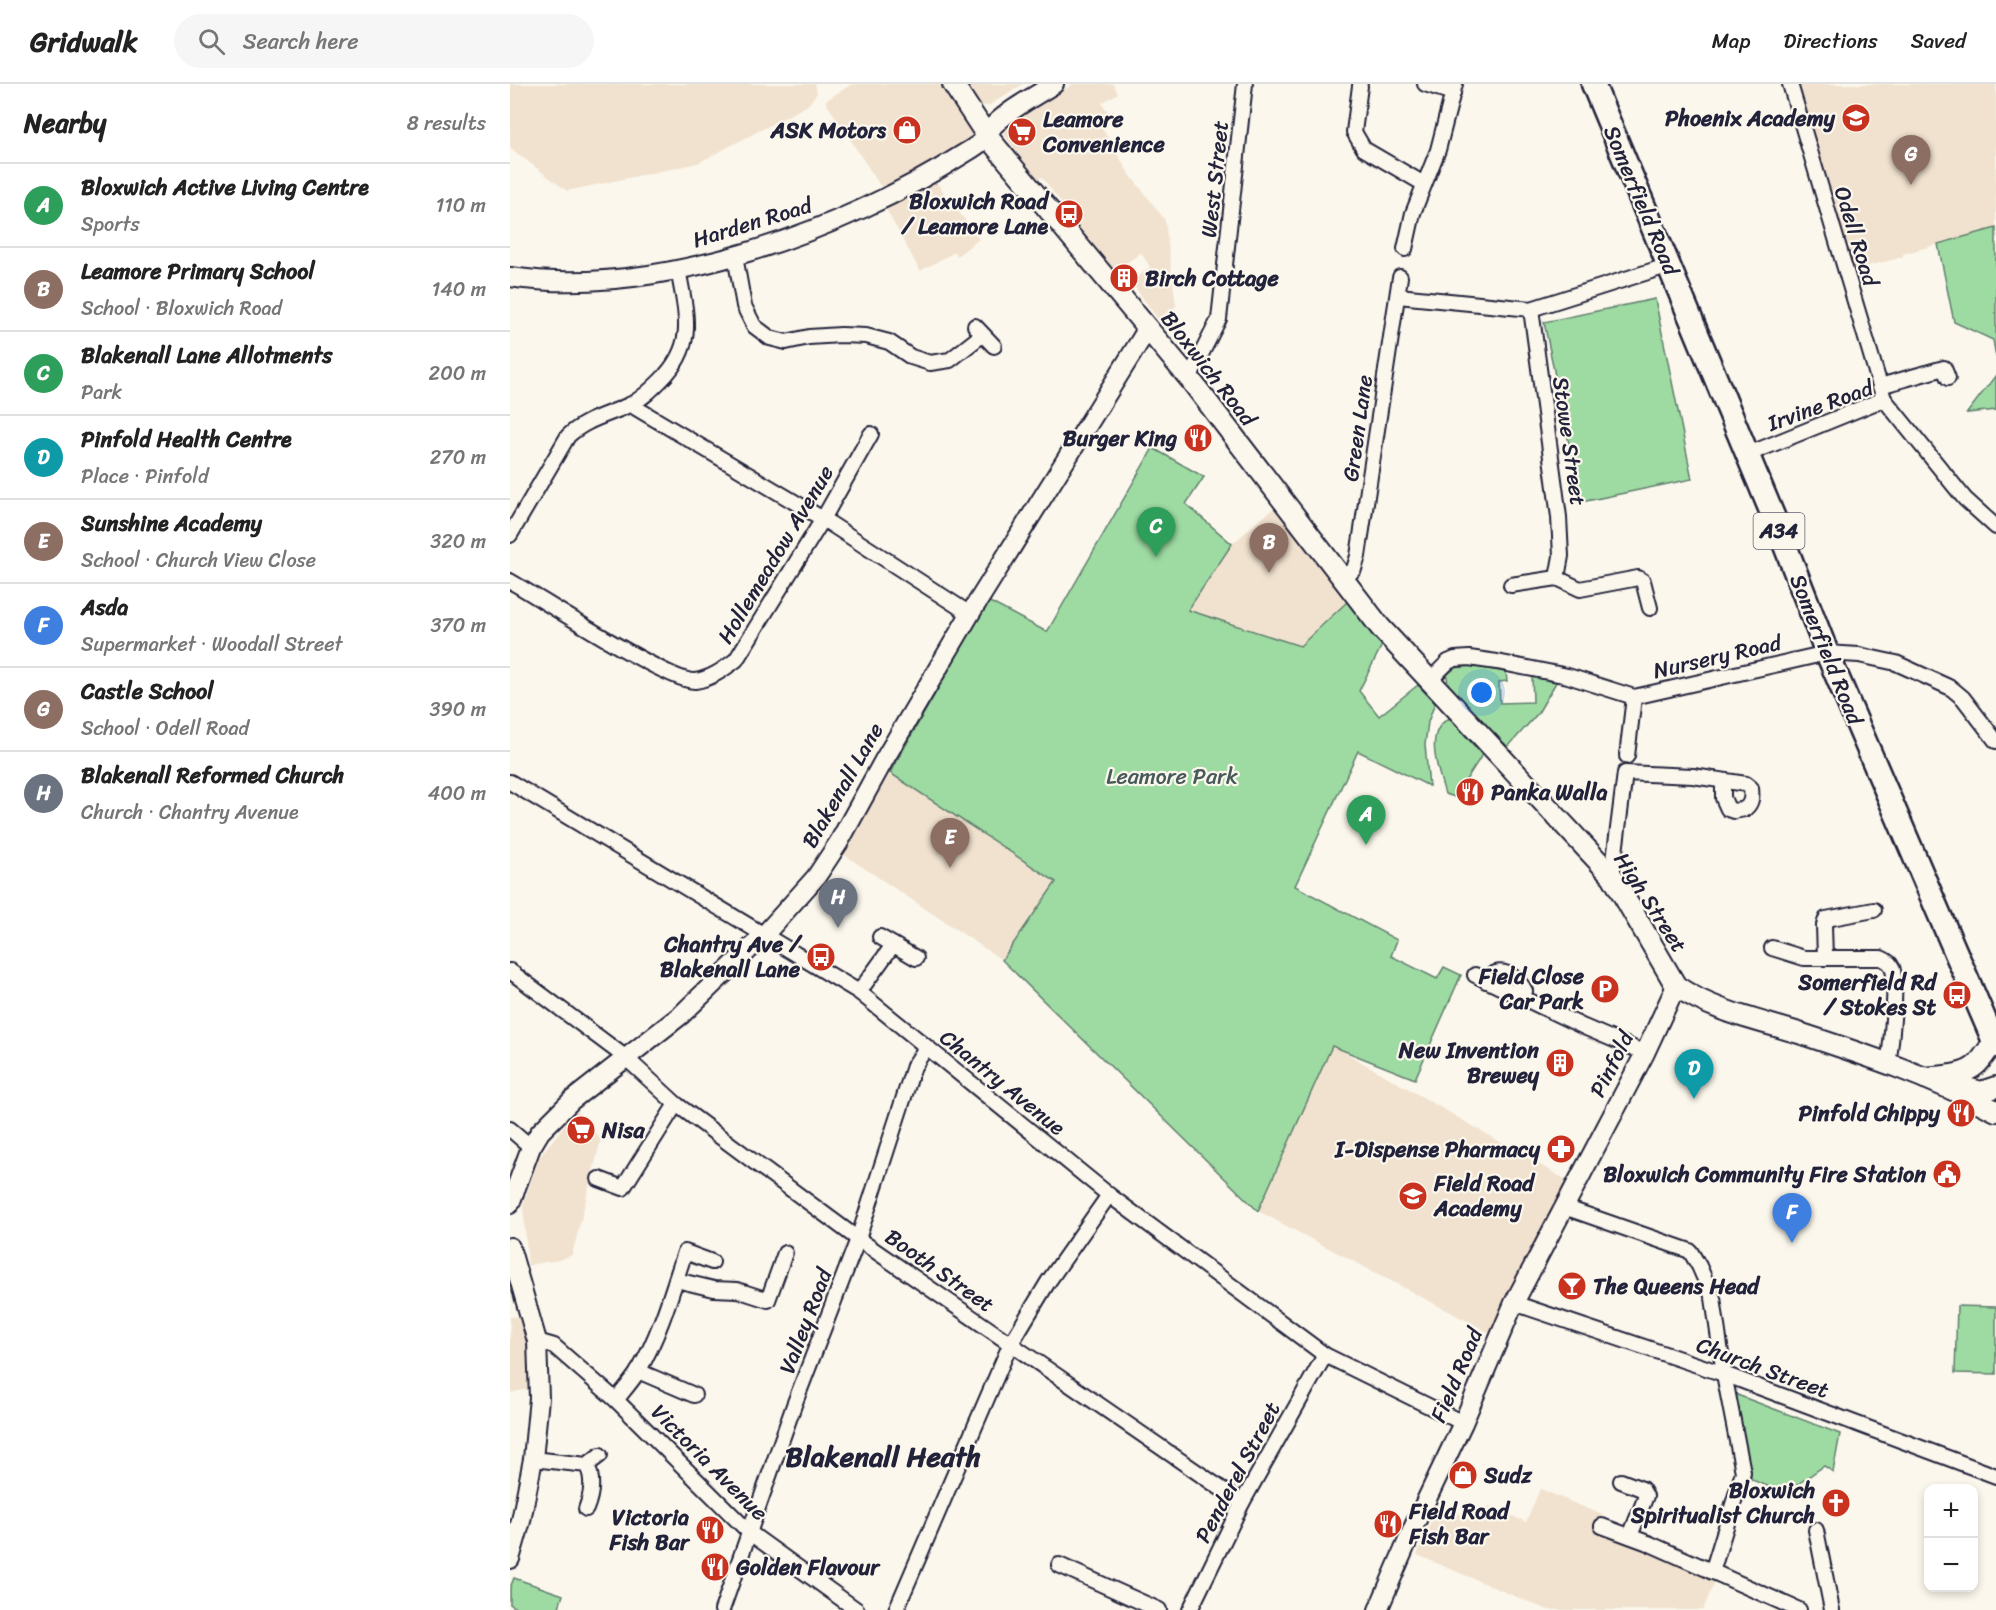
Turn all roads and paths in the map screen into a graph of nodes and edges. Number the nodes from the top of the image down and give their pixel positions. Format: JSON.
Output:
{"nodes":[{"id":1,"x":953,"y":84,"type":"edge"},
{"id":2,"x":1054,"y":84,"type":"edge"},
{"id":3,"x":1245,"y":84,"type":"edge"},
{"id":4,"x":1425,"y":84,"type":"edge"},
{"id":5,"x":1593,"y":84,"type":"edge"},
{"id":6,"x":1790,"y":84,"type":"edge"},
{"id":7,"x":1360,"y":86,"type":"dead end"},
{"id":8,"x":1454,"y":88,"type":"edge"},
{"id":9,"x":987,"y":136,"type":"junction"},
{"id":10,"x":1424,"y":184,"type":"junction"},
{"id":11,"x":1405,"y":249,"type":"dead end"},
{"id":12,"x":735,"y":256,"type":"junction"},
{"id":13,"x":1670,"y":265,"type":"junction"},
{"id":14,"x":678,"y":269,"type":"junction"},
{"id":15,"x":510,"y":277,"type":"edge"},
{"id":16,"x":1400,"y":278,"type":"dead end"},
{"id":17,"x":1398,"y":296,"type":"junction"},
{"id":18,"x":1531,"y":309,"type":"junction"},
{"id":19,"x":1148,"y":328,"type":"junction"},
{"id":20,"x":994,"y":346,"type":"dead end"},
{"id":21,"x":1944,"y":367,"type":"dead end"},
{"id":22,"x":1189,"y":378,"type":"junction"},
{"id":23,"x":1882,"y":392,"type":"junction"},
{"id":24,"x":631,"y":405,"type":"junction"},
{"id":25,"x":871,"y":434,"type":"dead end"},
{"id":26,"x":1746,"y":455,"type":"junction"},
{"id":27,"x":823,"y":519,"type":"junction"},
{"id":28,"x":1996,"y":527,"type":"edge"},
{"id":29,"x":510,"y":535,"type":"edge"},
{"id":30,"x":1557,"y":578,"type":"junction"},
{"id":31,"x":510,"y":581,"type":"edge"},
{"id":32,"x":1343,"y":581,"type":"junction"},
{"id":33,"x":1511,"y":585,"type":"dead end"},
{"id":34,"x":1650,"y":608,"type":"dead end"},
{"id":35,"x":970,"y":614,"type":"junction"},
{"id":36,"x":1380,"y":627,"type":"joint"},
{"id":37,"x":1827,"y":653,"type":"junction"},
{"id":38,"x":1430,"y":680,"type":"junction"},
{"id":39,"x":1634,"y":696,"type":"junction"},
{"id":40,"x":1996,"y":741,"type":"edge"},
{"id":41,"x":1627,"y":756,"type":"dead end"},
{"id":42,"x":510,"y":782,"type":"edge"},
{"id":43,"x":1723,"y":782,"type":"dead end"},
{"id":44,"x":1612,"y":876,"type":"junction"},
{"id":45,"x":1874,"y":910,"type":"dead end"},
{"id":46,"x":765,"y":934,"type":"junction"},
{"id":47,"x":880,"y":937,"type":"dead end"},
{"id":48,"x":893,"y":945,"type":"junction"},
{"id":49,"x":1772,"y":948,"type":"dead end"},
{"id":50,"x":916,"y":958,"type":"dead end"},
{"id":51,"x":1825,"y":958,"type":"junction"},
{"id":52,"x":510,"y":971,"type":"edge"},
{"id":53,"x":1480,"y":978,"type":"dead end"},
{"id":54,"x":1676,"y":986,"type":"junction"},
{"id":55,"x":859,"y":992,"type":"junction"},
{"id":56,"x":1989,"y":1014,"type":"edge"},
{"id":57,"x":1995,"y":1044,"type":"edge"},
{"id":58,"x":926,"y":1048,"type":"junction"},
{"id":59,"x":1645,"y":1053,"type":"junction"},
{"id":60,"x":625,"y":1058,"type":"junction"},
{"id":61,"x":1888,"y":1064,"type":"junction"},
{"id":62,"x":1925,"y":1078,"type":"junction"},
{"id":63,"x":1996,"y":1088,"type":"edge"},
{"id":64,"x":676,"y":1104,"type":"junction"},
{"id":65,"x":1996,"y":1111,"type":"edge"},
{"id":66,"x":510,"y":1129,"type":"edge"},
{"id":67,"x":531,"y":1147,"type":"junction"},
{"id":68,"x":1587,"y":1164,"type":"joint"},
{"id":69,"x":599,"y":1179,"type":"dead end"},
{"id":70,"x":1109,"y":1195,"type":"junction"},
{"id":71,"x":510,"y":1204,"type":"edge"},
{"id":72,"x":1564,"y":1207,"type":"junction"},
{"id":73,"x":858,"y":1239,"type":"junction"},
{"id":74,"x":510,"y":1247,"type":"edge"},
{"id":75,"x":785,"y":1253,"type":"dead end"},
{"id":76,"x":712,"y":1262,"type":"dead end"},
{"id":77,"x":514,"y":1267,"type":"edge"},
{"id":78,"x":676,"y":1280,"type":"junction"},
{"id":79,"x":1514,"y":1303,"type":"junction"},
{"id":80,"x":537,"y":1341,"type":"junction"},
{"id":81,"x":1010,"y":1345,"type":"junction"},
{"id":82,"x":1325,"y":1354,"type":"junction"},
{"id":83,"x":638,"y":1371,"type":"junction"},
{"id":84,"x":1724,"y":1374,"type":"junction"},
{"id":85,"x":694,"y":1395,"type":"dead end"},
{"id":86,"x":616,"y":1400,"type":"junction"},
{"id":87,"x":1463,"y":1423,"type":"junction"},
{"id":88,"x":600,"y":1455,"type":"dead end"},
{"id":89,"x":533,"y":1459,"type":"junction"},
{"id":90,"x":587,"y":1465,"type":"junction"},
{"id":91,"x":1996,"y":1476,"type":"edge"},
{"id":92,"x":1621,"y":1481,"type":"dead end"},
{"id":93,"x":1242,"y":1503,"type":"junction"},
{"id":94,"x":585,"y":1509,"type":"dead end"},
{"id":95,"x":1602,"y":1526,"type":"dead end"},
{"id":96,"x":1816,"y":1530,"type":"dead end"},
{"id":97,"x":750,"y":1533,"type":"junction"},
{"id":98,"x":1630,"y":1536,"type":"junction"},
{"id":99,"x":510,"y":1559,"type":"edge"},
{"id":100,"x":1059,"y":1565,"type":"dead end"},
{"id":101,"x":1712,"y":1572,"type":"junction"},
{"id":102,"x":722,"y":1610,"type":"edge"},
{"id":103,"x":858,"y":1610,"type":"edge"},
{"id":104,"x":896,"y":1610,"type":"edge"},
{"id":105,"x":1159,"y":1610,"type":"edge"},
{"id":106,"x":1190,"y":1610,"type":"edge"},
{"id":107,"x":1378,"y":1610,"type":"edge"},
{"id":108,"x":1799,"y":1610,"type":"edge"},
{"id":109,"x":1832,"y":1610,"type":"edge"}],
"edges":[{"from":1,"to":9,"type":"main road","name":"Bloxwich Road"},
{"from":2,"to":9,"type":"street","name":"Harden Road"},
{"from":3,"to":22,"type":"street","name":"West Street"},
{"from":4,"to":8,"type":"street"},
{"from":5,"to":13,"type":"highway","name":"Somerfield Road","number":"A34"},
{"from":6,"to":23,"type":"street","name":"Odell Road"},
{"from":7,"to":10,"type":"street"},
{"from":8,"to":10,"type":"street"},
{"from":9,"to":12,"type":"street","name":"Harden Road"},
{"from":9,"to":19,"type":"main road","name":"Bloxwich Road"},
{"from":10,"to":11,"type":"street"},
{"from":12,"to":14,"type":"street","name":"Harden Road"},
{"from":12,"to":20,"type":"street"},
{"from":13,"to":18,"type":"street"},
{"from":13,"to":26,"type":"highway","name":"Somerfield Road","number":"A34"},
{"from":14,"to":15,"type":"street","name":"Harden Road"},
{"from":14,"to":24,"type":"street"},
{"from":16,"to":17,"type":"street","name":"Green Lane"},
{"from":17,"to":18,"type":"street"},
{"from":17,"to":32,"type":"street","name":"Green Lane"},
{"from":18,"to":30,"type":"street","name":"Stowe Street"},
{"from":19,"to":22,"type":"main road","name":"Bloxwich Road"},
{"from":19,"to":35,"type":"street","name":"Blakenall Lane"},
{"from":21,"to":23,"type":"street"},
{"from":22,"to":32,"type":"main road","name":"Bloxwich Road"},
{"from":23,"to":26,"type":"street","name":"Irvine Road"},
{"from":23,"to":28,"type":"street","name":"Irvine Road"},
{"from":24,"to":27,"type":"street"},
{"from":24,"to":29,"type":"street"},
{"from":25,"to":27,"type":"street","name":"Hollemeadow Avenue"},
{"from":26,"to":37,"type":"highway","name":"Somerfield Road","number":"A34"},
{"from":27,"to":31,"type":"street","name":"Hollemeadow Avenue"},
{"from":27,"to":35,"type":"street"},
{"from":30,"to":33,"type":"street"},
{"from":30,"to":34,"type":"street"},
{"from":32,"to":36,"type":"main road","name":"Bloxwich Road"},
{"from":35,"to":46,"type":"street","name":"Blakenall Lane"},
{"from":36,"to":38,"type":"main road","name":"High Street"},
{"from":37,"to":39,"type":"street","name":"Nursery Road"},
{"from":37,"to":40,"type":"street","name":"Nursery Road"},
{"from":37,"to":56,"type":"highway","name":"Somerfield Road","number":"A34"},
{"from":38,"to":39,"type":"street","name":"Nursery Road"},
{"from":38,"to":44,"type":"main road","name":"High Street"},
{"from":39,"to":41,"type":"street"},
{"from":42,"to":46,"type":"street","name":"Chantry Avenue"},
{"from":43,"to":44,"type":"street"},
{"from":44,"to":54,"type":"main road","name":"High Street"},
{"from":45,"to":51,"type":"street"},
{"from":46,"to":55,"type":"street","name":"Chantry Avenue"},
{"from":46,"to":60,"type":"street","name":"Blakenall Lane"},
{"from":47,"to":48,"type":"street"},
{"from":48,"to":50,"type":"street"},
{"from":48,"to":55,"type":"street"},
{"from":49,"to":51,"type":"street"},
{"from":51,"to":61,"type":"street"},
{"from":52,"to":60,"type":"street","name":"Booth Street"},
{"from":53,"to":59,"type":"street"},
{"from":54,"to":59,"type":"street","name":"Pinfold"},
{"from":54,"to":61,"type":"main road","name":"High Street"},
{"from":55,"to":58,"type":"street","name":"Chantry Avenue"},
{"from":56,"to":57,"type":"highway","name":"Somerfield Road","number":"A34"},
{"from":57,"to":62,"type":"main road","name":"High Street"},
{"from":58,"to":70,"type":"street","name":"Chantry Avenue"},
{"from":58,"to":73,"type":"street","name":"Valley Road"},
{"from":59,"to":68,"type":"street","name":"Pinfold"},
{"from":60,"to":64,"type":"street","name":"Booth Street"},
{"from":60,"to":67,"type":"street","name":"Blakenall Lane"},
{"from":61,"to":62,"type":"main road","name":"High Street"},
{"from":62,"to":63,"type":"main road","name":"High Street"},
{"from":62,"to":65,"type":"main road","name":"High Street"},
{"from":64,"to":69,"type":"street"},
{"from":64,"to":73,"type":"street","name":"Booth Street"},
{"from":66,"to":67,"type":"street"},
{"from":67,"to":71,"type":"street","name":"Blakenall Lane"},
{"from":68,"to":72,"type":"street","name":"Field Road"},
{"from":70,"to":81,"type":"street"},
{"from":70,"to":82,"type":"street","name":"Chantry Avenue"},
{"from":72,"to":79,"type":"street","name":"Field Road"},
{"from":72,"to":84,"type":"street"},
{"from":73,"to":81,"type":"street","name":"Booth Street"},
{"from":73,"to":97,"type":"street","name":"Valley Road"},
{"from":74,"to":77,"type":"street"},
{"from":75,"to":78,"type":"street"},
{"from":76,"to":78,"type":"street"},
{"from":77,"to":80,"type":"street"},
{"from":78,"to":83,"type":"street"},
{"from":79,"to":84,"type":"street","name":"Church Street"},
{"from":79,"to":87,"type":"street","name":"Field Road"},
{"from":80,"to":86,"type":"street","name":"Victoria Avenue"},
{"from":80,"to":89,"type":"street"},
{"from":81,"to":93,"type":"street","name":"Booth Street"},
{"from":81,"to":104,"type":"street"},
{"from":82,"to":87,"type":"street","name":"Chantry Avenue"},
{"from":82,"to":93,"type":"street","name":"Penderel Street"},
{"from":83,"to":85,"type":"street"},
{"from":83,"to":86,"type":"street"},
{"from":84,"to":91,"type":"street","name":"Church Street"},
{"from":84,"to":101,"type":"street"},
{"from":86,"to":97,"type":"street","name":"Victoria Avenue"},
{"from":87,"to":107,"type":"street","name":"Field Road"},
{"from":88,"to":90,"type":"street"},
{"from":89,"to":90,"type":"street"},
{"from":89,"to":99,"type":"street"},
{"from":90,"to":94,"type":"street"},
{"from":92,"to":98,"type":"street"},
{"from":93,"to":106,"type":"street","name":"Penderel Street"},
{"from":95,"to":98,"type":"street"},
{"from":96,"to":109,"type":"street"},
{"from":97,"to":102,"type":"street","name":"Valley Road"},
{"from":97,"to":103,"type":"street","name":"Victoria Avenue"},
{"from":98,"to":101,"type":"street"},
{"from":100,"to":105,"type":"street"},
{"from":101,"to":108,"type":"street"}]}
